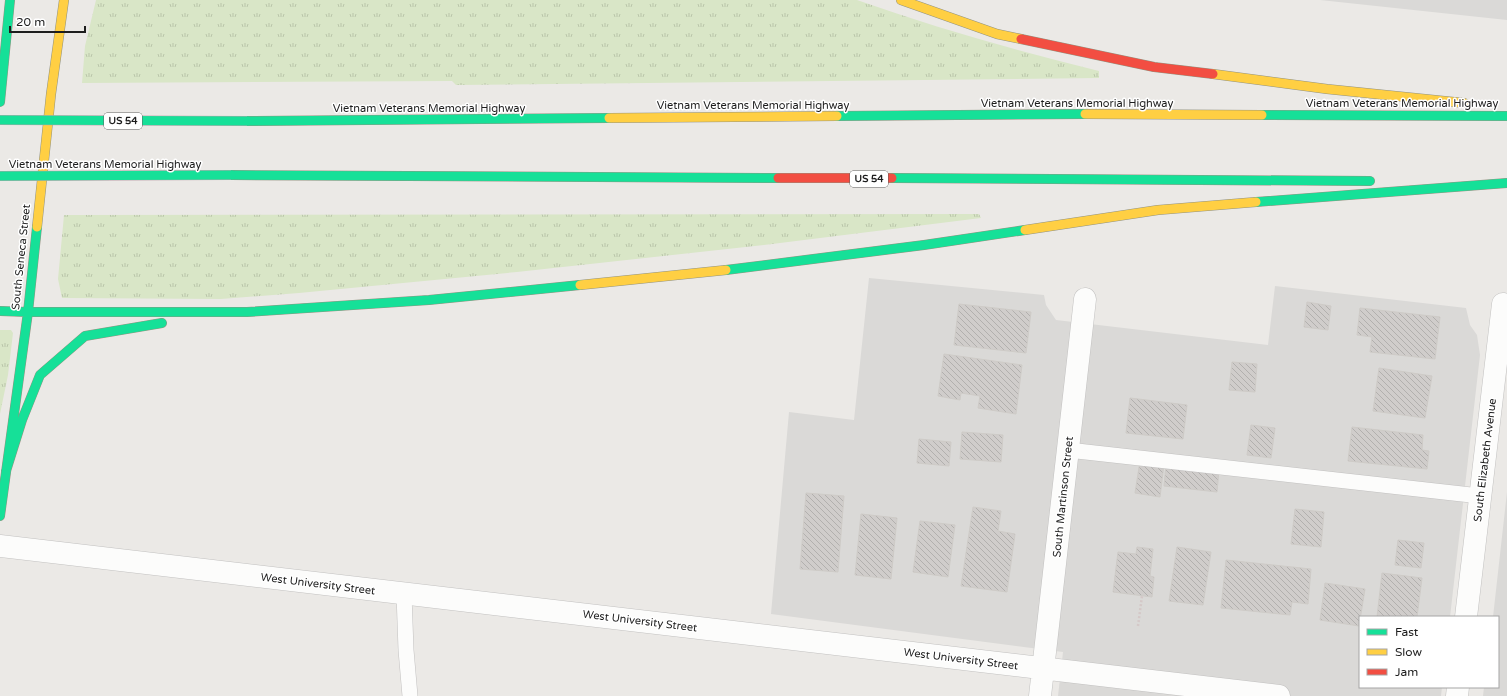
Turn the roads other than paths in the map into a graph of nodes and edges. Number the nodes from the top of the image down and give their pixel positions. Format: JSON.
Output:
{"nodes":[{"id":1,"x":10,"y":0,"type":"edge"},
{"id":2,"x":64,"y":0,"type":"edge"},
{"id":3,"x":901,"y":0,"type":"edge"},
{"id":4,"x":0,"y":102,"type":"edge"},
{"id":5,"x":1476,"y":104,"type":"dead end"},
{"id":6,"x":1507,"y":116,"type":"edge"},
{"id":7,"x":0,"y":120,"type":"edge"},
{"id":8,"x":0,"y":176,"type":"edge"},
{"id":9,"x":1381,"y":181,"type":"dead end"},
{"id":10,"x":1412,"y":181,"type":"dead end"},
{"id":11,"x":1507,"y":182,"type":"edge"},
{"id":12,"x":1085,"y":299,"type":"dead end"},
{"id":13,"x":1503,"y":304,"type":"dead end"},
{"id":14,"x":0,"y":312,"type":"edge"},
{"id":15,"x":28,"y":312,"type":"junction"},
{"id":16,"x":247,"y":312,"type":"junction"},
{"id":17,"x":1068,"y":450,"type":"junction"},
{"id":18,"x":6,"y":471,"type":"junction"},
{"id":19,"x":1480,"y":496,"type":"junction"},
{"id":20,"x":0,"y":516,"type":"edge"},
{"id":21,"x":0,"y":546,"type":"edge"},
{"id":22,"x":404,"y":594,"type":"junction"},
{"id":23,"x":1466,"y":616,"type":"edge"},
{"id":24,"x":1044,"y":669,"type":"junction"},
{"id":25,"x":410,"y":696,"type":"edge"},
{"id":26,"x":1040,"y":696,"type":"edge"},
{"id":27,"x":1279,"y":696,"type":"edge"}],
"edges":[{"from":1,"to":4,"type":"main road"},
{"from":2,"to":15,"type":"main road","name":"South Seneca Street"},
{"from":3,"to":5,"type":"main road"},
{"from":6,"to":7,"type":"main road","name":"Vietnam Veterans Memorial Highway","number":"US 54","bridge":true},
{"from":8,"to":9,"type":"main road","name":"Vietnam Veterans Memorial Highway","number":"US 54","bridge":true},
{"from":10,"to":11,"type":"main road"},
{"from":11,"to":16,"type":"main road"},
{"from":12,"to":17,"type":"street","name":"South Martinson Street"},
{"from":13,"to":19,"type":"street","name":"South Elizabeth Avenue"},
{"from":14,"to":15,"type":"main road"},
{"from":15,"to":16,"type":"main road"},
{"from":15,"to":18,"type":"main road","name":"South Seneca Street"},
{"from":16,"to":18,"type":"main road"},
{"from":17,"to":19,"type":"lane"},
{"from":17,"to":24,"type":"street","name":"South Martinson Street"},
{"from":18,"to":20,"type":"main road","name":"South Seneca Street"},
{"from":19,"to":23,"type":"street","name":"South Elizabeth Avenue"},
{"from":21,"to":22,"type":"street","name":"West University Street"},
{"from":22,"to":24,"type":"street","name":"West University Street"},
{"from":22,"to":25,"type":"lane"},
{"from":24,"to":26,"type":"street","name":"South Martinson Street"},
{"from":24,"to":27,"type":"street","name":"West University Street"}]}
